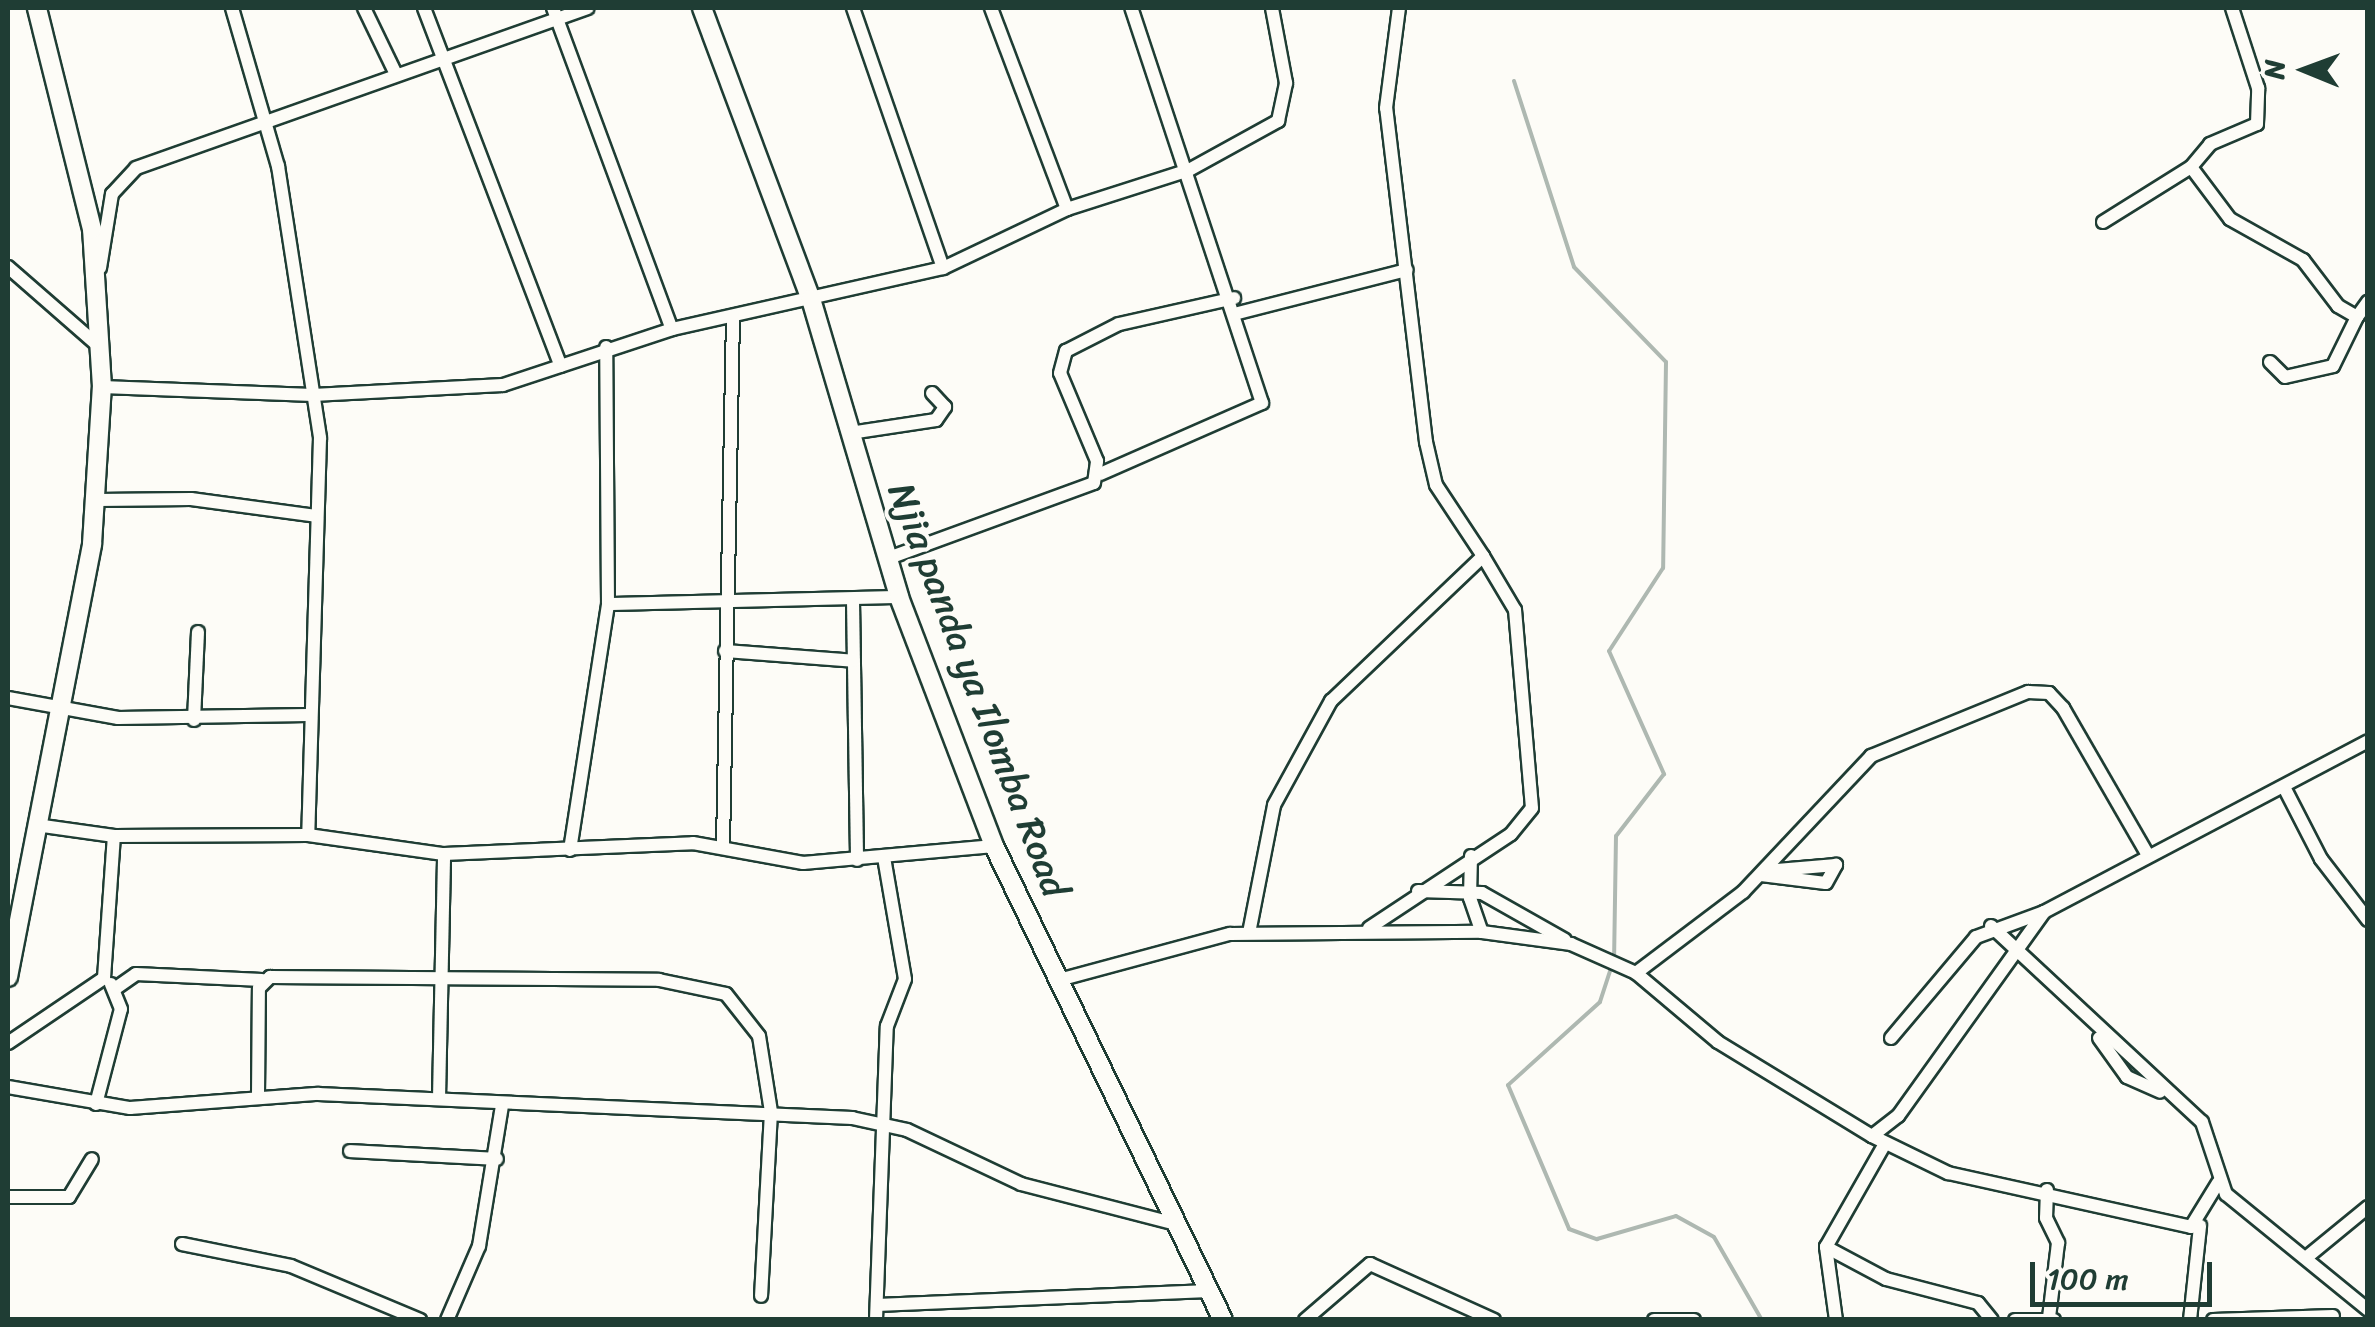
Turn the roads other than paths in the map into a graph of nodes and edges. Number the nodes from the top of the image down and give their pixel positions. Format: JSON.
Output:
{"nodes":[{"id":1,"x":38,"y":8,"type":"edge"},
{"id":2,"x":232,"y":8,"type":"edge"},
{"id":3,"x":364,"y":8,"type":"edge"},
{"id":4,"x":424,"y":8,"type":"edge"},
{"id":5,"x":588,"y":8,"type":"edge"},
{"id":6,"x":702,"y":8,"type":"edge"},
{"id":7,"x":853,"y":8,"type":"edge"},
{"id":8,"x":992,"y":8,"type":"edge"},
{"id":9,"x":1132,"y":8,"type":"edge"},
{"id":10,"x":1272,"y":8,"type":"edge"},
{"id":11,"x":1399,"y":8,"type":"edge"},
{"id":12,"x":2232,"y":8,"type":"edge"},
{"id":13,"x":555,"y":12,"type":"edge"},
{"id":14,"x":438,"y":60,"type":"junction"},
{"id":15,"x":395,"y":72,"type":"junction"},
{"id":16,"x":268,"y":117,"type":"junction"},
{"id":17,"x":2190,"y":168,"type":"junction"},
{"id":18,"x":1189,"y":170,"type":"junction"},
{"id":19,"x":1067,"y":210,"type":"junction"},
{"id":20,"x":2103,"y":222,"type":"dead end"},
{"id":21,"x":8,"y":267,"type":"edge"},
{"id":22,"x":942,"y":268,"type":"junction"},
{"id":23,"x":1407,"y":270,"type":"junction"},
{"id":24,"x":98,"y":280,"type":"junction"},
{"id":25,"x":812,"y":299,"type":"junction"},
{"id":26,"x":2368,"y":302,"type":"edge"},
{"id":27,"x":1236,"y":305,"type":"junction"},
{"id":28,"x":733,"y":316,"type":"junction"},
{"id":29,"x":2360,"y":323,"type":"edge"},
{"id":30,"x":672,"y":329,"type":"junction"},
{"id":31,"x":606,"y":347,"type":"junction"},
{"id":32,"x":101,"y":348,"type":"junction"},
{"id":33,"x":2270,"y":362,"type":"dead end"},
{"id":34,"x":561,"y":366,"type":"junction"},
{"id":35,"x":102,"y":386,"type":"junction"},
{"id":36,"x":932,"y":393,"type":"dead end"},
{"id":37,"x":314,"y":395,"type":"junction"},
{"id":38,"x":850,"y":433,"type":"junction"},
{"id":39,"x":1100,"y":474,"type":"junction"},
{"id":40,"x":97,"y":500,"type":"junction"},
{"id":41,"x":316,"y":516,"type":"junction"},
{"id":42,"x":1483,"y":556,"type":"junction"},
{"id":43,"x":886,"y":559,"type":"junction"},
{"id":44,"x":722,"y":596,"type":"junction"},
{"id":45,"x":899,"y":597,"type":"junction"},
{"id":46,"x":853,"y":601,"type":"junction"},
{"id":47,"x":608,"y":604,"type":"junction"},
{"id":48,"x":198,"y":632,"type":"dead end"},
{"id":49,"x":725,"y":651,"type":"junction"},
{"id":50,"x":854,"y":661,"type":"junction"},
{"id":51,"x":8,"y":698,"type":"edge"},
{"id":52,"x":60,"y":714,"type":"junction"},
{"id":53,"x":308,"y":716,"type":"junction"},
{"id":54,"x":194,"y":720,"type":"junction"},
{"id":55,"x":2368,"y":741,"type":"edge"},
{"id":56,"x":2284,"y":787,"type":"junction"},
{"id":57,"x":36,"y":825,"type":"junction"},
{"id":58,"x":308,"y":835,"type":"junction"},
{"id":59,"x":114,"y":836,"type":"junction"},
{"id":60,"x":723,"y":846,"type":"junction"},
{"id":61,"x":994,"y":846,"type":"junction"},
{"id":62,"x":570,"y":850,"type":"junction"},
{"id":63,"x":2146,"y":852,"type":"junction"},
{"id":64,"x":444,"y":854,"type":"junction"},
{"id":65,"x":1471,"y":856,"type":"junction"},
{"id":66,"x":884,"y":858,"type":"junction"},
{"id":67,"x":857,"y":860,"type":"junction"},
{"id":68,"x":1763,"y":873,"type":"junction"},
{"id":69,"x":1470,"y":890,"type":"junction"},
{"id":70,"x":1418,"y":891,"type":"junction"},
{"id":71,"x":2044,"y":912,"type":"junction"},
{"id":72,"x":2368,"y":920,"type":"edge"},
{"id":73,"x":1991,"y":926,"type":"junction"},
{"id":74,"x":1368,"y":928,"type":"junction"},
{"id":75,"x":1482,"y":932,"type":"junction"},
{"id":76,"x":1249,"y":933,"type":"junction"},
{"id":77,"x":1571,"y":944,"type":"junction"},
{"id":78,"x":2015,"y":947,"type":"junction"},
{"id":79,"x":1636,"y":973,"type":"junction"},
{"id":80,"x":8,"y":978,"type":"edge"},
{"id":81,"x":104,"y":978,"type":"junction"},
{"id":82,"x":436,"y":979,"type":"junction"},
{"id":83,"x":262,"y":980,"type":"junction"},
{"id":84,"x":1059,"y":980,"type":"junction"},
{"id":85,"x":116,"y":988,"type":"junction"},
{"id":86,"x":1890,"y":1038,"type":"dead end"},
{"id":87,"x":8,"y":1042,"type":"edge"},
{"id":88,"x":8,"y":1087,"type":"edge"},
{"id":89,"x":258,"y":1096,"type":"junction"},
{"id":90,"x":438,"y":1098,"type":"junction"},
{"id":91,"x":96,"y":1104,"type":"junction"},
{"id":92,"x":502,"y":1106,"type":"junction"},
{"id":93,"x":771,"y":1112,"type":"junction"},
{"id":94,"x":882,"y":1122,"type":"junction"},
{"id":95,"x":1878,"y":1142,"type":"junction"},
{"id":96,"x":350,"y":1150,"type":"dead end"},
{"id":97,"x":92,"y":1158,"type":"dead end"},
{"id":98,"x":497,"y":1159,"type":"junction"},
{"id":99,"x":2218,"y":1183,"type":"junction"},
{"id":100,"x":2048,"y":1190,"type":"junction"},
{"id":101,"x":8,"y":1197,"type":"edge"},
{"id":102,"x":2368,"y":1206,"type":"edge"},
{"id":103,"x":1179,"y":1225,"type":"junction"},
{"id":104,"x":2200,"y":1226,"type":"junction"},
{"id":105,"x":182,"y":1244,"type":"dead end"},
{"id":106,"x":1826,"y":1246,"type":"junction"},
{"id":107,"x":2307,"y":1257,"type":"junction"},
{"id":108,"x":1209,"y":1291,"type":"junction"},
{"id":109,"x":2348,"y":1292,"type":"junction"},
{"id":110,"x":760,"y":1296,"type":"dead end"},
{"id":111,"x":2368,"y":1310,"type":"edge"},
{"id":112,"x":876,"y":1312,"type":"edge"},
{"id":113,"x":2052,"y":1318,"type":"edge"},
{"id":114,"x":2332,"y":1318,"type":"edge"},
{"id":115,"x":420,"y":1320,"type":"edge"},
{"id":116,"x":447,"y":1320,"type":"edge"},
{"id":117,"x":1223,"y":1320,"type":"edge"},
{"id":118,"x":1306,"y":1320,"type":"edge"},
{"id":119,"x":1494,"y":1320,"type":"edge"},
{"id":120,"x":1654,"y":1320,"type":"edge"},
{"id":121,"x":1694,"y":1320,"type":"edge"},
{"id":122,"x":1836,"y":1320,"type":"edge"},
{"id":123,"x":1992,"y":1320,"type":"edge"},
{"id":124,"x":2015,"y":1320,"type":"edge"},
{"id":125,"x":2190,"y":1320,"type":"edge"},
{"id":126,"x":2213,"y":1320,"type":"edge"}],
"edges":[{"from":1,"to":24,"type":"main road"},
{"from":2,"to":16,"type":"street"},
{"from":3,"to":15,"type":"street"},
{"from":4,"to":14,"type":"street"},
{"from":5,"to":13,"type":"street"},
{"from":6,"to":25,"type":"main road","name":"Njia panda ya Ilomba Road"},
{"from":7,"to":22,"type":"street"},
{"from":8,"to":19,"type":"street"},
{"from":9,"to":18,"type":"street"},
{"from":10,"to":18,"type":"street"},
{"from":11,"to":23,"type":"street"},
{"from":12,"to":17,"type":"street"},
{"from":13,"to":14,"type":"street"},
{"from":13,"to":30,"type":"street"},
{"from":14,"to":15,"type":"street"},
{"from":14,"to":34,"type":"street"},
{"from":15,"to":16,"type":"street"},
{"from":16,"to":24,"type":"street"},
{"from":16,"to":37,"type":"street"},
{"from":17,"to":20,"type":"street"},
{"from":17,"to":29,"type":"street"},
{"from":18,"to":19,"type":"street"},
{"from":18,"to":27,"type":"street"},
{"from":19,"to":22,"type":"street"},
{"from":21,"to":32,"type":"street"},
{"from":22,"to":25,"type":"street"},
{"from":23,"to":27,"type":"street"},
{"from":23,"to":42,"type":"street"},
{"from":24,"to":32,"type":"main road"},
{"from":25,"to":28,"type":"street"},
{"from":25,"to":38,"type":"main road","name":"Njia panda ya Ilomba Road"},
{"from":26,"to":29,"type":"street"},
{"from":27,"to":39,"type":"street"},
{"from":27,"to":39,"type":"street"},
{"from":28,"to":30,"type":"street"},
{"from":28,"to":44,"type":"street"},
{"from":29,"to":33,"type":"street"},
{"from":30,"to":31,"type":"street"},
{"from":31,"to":34,"type":"street"},
{"from":31,"to":47,"type":"street"},
{"from":32,"to":35,"type":"main road"},
{"from":34,"to":37,"type":"street"},
{"from":35,"to":37,"type":"street"},
{"from":35,"to":40,"type":"main road"},
{"from":36,"to":38,"type":"street"},
{"from":37,"to":41,"type":"street"},
{"from":38,"to":43,"type":"main road","name":"Njia panda ya Ilomba Road"},
{"from":39,"to":43,"type":"street"},
{"from":40,"to":41,"type":"street"},
{"from":40,"to":52,"type":"main road"},
{"from":41,"to":53,"type":"street"},
{"from":42,"to":65,"type":"street"},
{"from":42,"to":76,"type":"street"},
{"from":43,"to":45,"type":"main road","name":"Njia panda ya Ilomba Road"},
{"from":44,"to":46,"type":"street"},
{"from":44,"to":47,"type":"street"},
{"from":44,"to":49,"type":"street"},
{"from":45,"to":46,"type":"street"},
{"from":45,"to":61,"type":"main road","name":"Njia panda ya Ilomba Road"},
{"from":46,"to":50,"type":"street"},
{"from":47,"to":62,"type":"street"},
{"from":48,"to":54,"type":"street"},
{"from":49,"to":50,"type":"street"},
{"from":49,"to":60,"type":"street"},
{"from":50,"to":67,"type":"street"},
{"from":51,"to":52,"type":"street"},
{"from":52,"to":54,"type":"street"},
{"from":52,"to":57,"type":"main road"},
{"from":53,"to":54,"type":"street"},
{"from":53,"to":58,"type":"street"},
{"from":55,"to":56,"type":"street"},
{"from":56,"to":63,"type":"street"},
{"from":56,"to":72,"type":"street"},
{"from":57,"to":59,"type":"street"},
{"from":57,"to":80,"type":"main road"},
{"from":58,"to":59,"type":"street"},
{"from":58,"to":64,"type":"street"},
{"from":59,"to":81,"type":"street"},
{"from":60,"to":62,"type":"street"},
{"from":60,"to":67,"type":"street"},
{"from":61,"to":66,"type":"street"},
{"from":61,"to":84,"type":"main road","name":"Njia panda ya Ilomba Road"},
{"from":62,"to":64,"type":"street"},
{"from":63,"to":68,"type":"street"},
{"from":63,"to":71,"type":"street"},
{"from":64,"to":82,"type":"street"},
{"from":65,"to":69,"type":"street"},
{"from":65,"to":70,"type":"street"},
{"from":66,"to":67,"type":"street"},
{"from":66,"to":94,"type":"street"},
{"from":68,"to":68,"type":"street"},
{"from":68,"to":79,"type":"street"},
{"from":69,"to":70,"type":"street"},
{"from":69,"to":75,"type":"street"},
{"from":69,"to":77,"type":"street"},
{"from":70,"to":74,"type":"street"},
{"from":71,"to":73,"type":"street"},
{"from":71,"to":78,"type":"street"},
{"from":73,"to":78,"type":"street"},
{"from":73,"to":86,"type":"street"},
{"from":74,"to":75,"type":"street"},
{"from":74,"to":76,"type":"street"},
{"from":75,"to":77,"type":"street"},
{"from":76,"to":84,"type":"street"},
{"from":77,"to":79,"type":"street"},
{"from":78,"to":95,"type":"street"},
{"from":78,"to":99,"type":"street"},
{"from":79,"to":95,"type":"street"},
{"from":81,"to":85,"type":"street"},
{"from":81,"to":87,"type":"street"},
{"from":82,"to":83,"type":"street"},
{"from":82,"to":90,"type":"street"},
{"from":82,"to":93,"type":"street"},
{"from":83,"to":85,"type":"street"},
{"from":83,"to":89,"type":"street"},
{"from":84,"to":103,"type":"main road","name":"Njia panda ya Ilomba Road"},
{"from":85,"to":91,"type":"street"},
{"from":88,"to":91,"type":"street"},
{"from":89,"to":90,"type":"street"},
{"from":89,"to":91,"type":"street"},
{"from":90,"to":92,"type":"street"},
{"from":92,"to":93,"type":"street"},
{"from":92,"to":98,"type":"street"},
{"from":93,"to":94,"type":"street"},
{"from":93,"to":110,"type":"street"},
{"from":94,"to":103,"type":"street"},
{"from":94,"to":112,"type":"street"},
{"from":95,"to":100,"type":"street"},
{"from":95,"to":106,"type":"street"},
{"from":96,"to":98,"type":"street"},
{"from":97,"to":101,"type":"street"},
{"from":98,"to":116,"type":"street"},
{"from":99,"to":104,"type":"street"},
{"from":99,"to":107,"type":"street"},
{"from":100,"to":104,"type":"street"},
{"from":100,"to":113,"type":"street"},
{"from":102,"to":107,"type":"street"},
{"from":103,"to":108,"type":"main road","name":"Njia panda ya Ilomba Road"},
{"from":104,"to":125,"type":"street"},
{"from":105,"to":115,"type":"street"},
{"from":106,"to":122,"type":"street"},
{"from":106,"to":123,"type":"street"},
{"from":107,"to":109,"type":"street"},
{"from":108,"to":112,"type":"street"},
{"from":108,"to":117,"type":"main road","name":"Njia panda ya Ilomba Road"},
{"from":109,"to":111,"type":"street"},
{"from":109,"to":114,"type":"street"},
{"from":113,"to":124,"type":"street"},
{"from":114,"to":126,"type":"street"},
{"from":118,"to":119,"type":"street"},
{"from":120,"to":121,"type":"street"}]}
